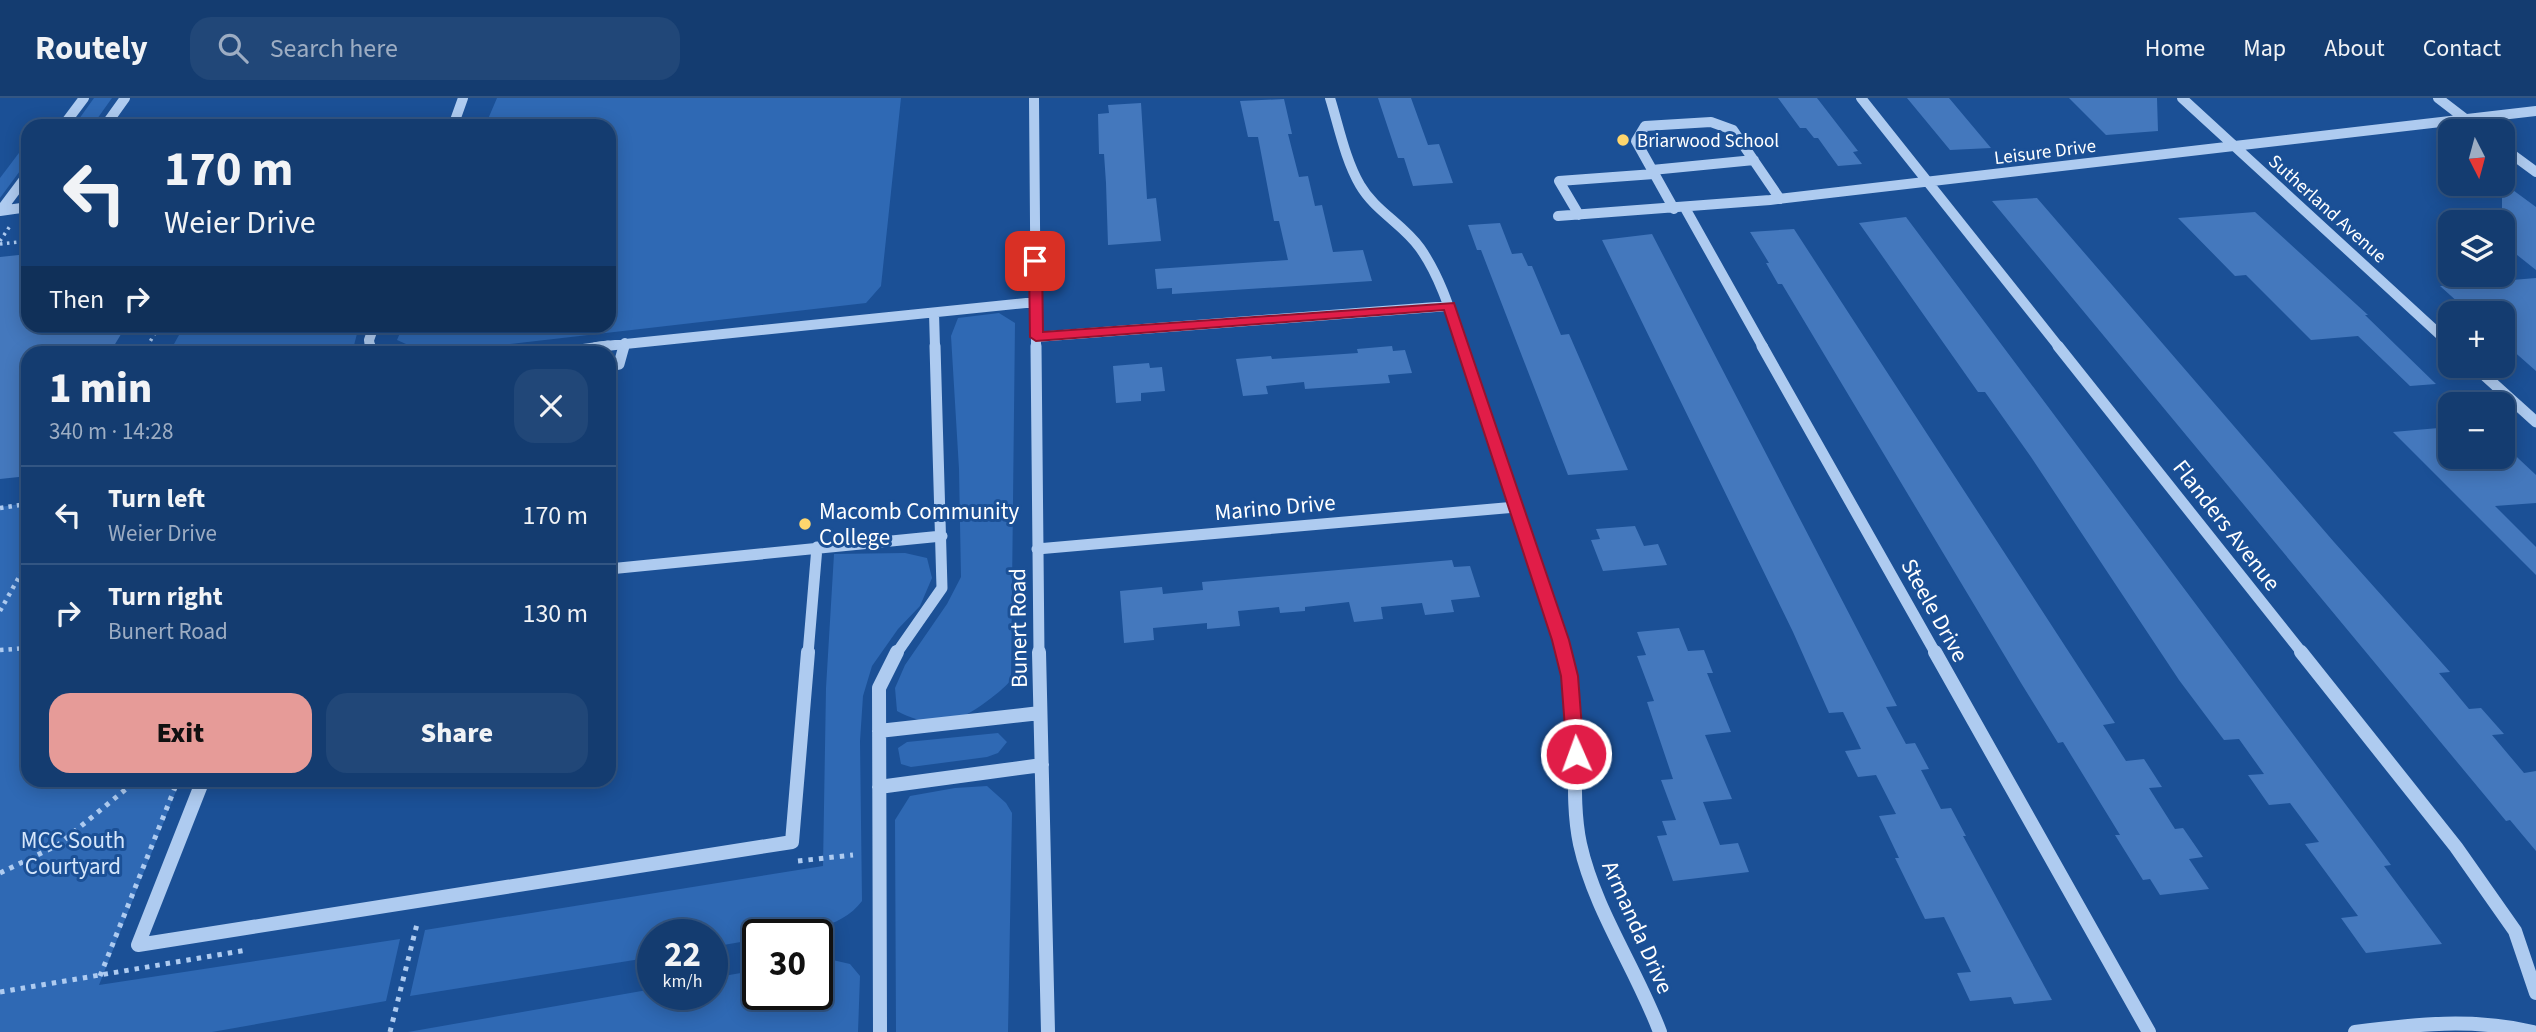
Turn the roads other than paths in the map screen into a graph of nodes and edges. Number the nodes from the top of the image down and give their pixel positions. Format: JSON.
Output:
{"nodes":[{"id":1,"x":84,"y":98,"type":"edge"},
{"id":2,"x":125,"y":98,"type":"edge"},
{"id":3,"x":463,"y":98,"type":"edge"},
{"id":4,"x":1034,"y":98,"type":"edge"},
{"id":5,"x":1330,"y":98,"type":"edge"},
{"id":6,"x":1861,"y":98,"type":"edge"},
{"id":7,"x":2182,"y":98,"type":"edge"},
{"id":8,"x":2438,"y":98,"type":"edge"},
{"id":9,"x":2536,"y":111,"type":"edge"},
{"id":10,"x":68,"y":119,"type":"edge"},
{"id":11,"x":110,"y":119,"type":"edge"},
{"id":12,"x":456,"y":119,"type":"edge"},
{"id":13,"x":2466,"y":119,"type":"edge"},
{"id":14,"x":2475,"y":119,"type":"edge"},
{"id":15,"x":2438,"y":123,"type":"edge"},
{"id":16,"x":2235,"y":147,"type":"junction"},
{"id":17,"x":2515,"y":157,"type":"edge"},
{"id":18,"x":1754,"y":160,"type":"junction"},
{"id":19,"x":1653,"y":172,"type":"junction"},
{"id":20,"x":2536,"y":172,"type":"edge"},
{"id":21,"x":1928,"y":182,"type":"junction"},
{"id":22,"x":21,"y":183,"type":"edge"},
{"id":23,"x":1780,"y":199,"type":"junction"},
{"id":24,"x":21,"y":208,"type":"edge"},
{"id":25,"x":1679,"y":208,"type":"junction"},
{"id":26,"x":0,"y":211,"type":"edge"},
{"id":27,"x":1579,"y":215,"type":"junction"},
{"id":28,"x":1558,"y":216,"type":"dead end"},
{"id":29,"x":1036,"y":302,"type":"junction"},
{"id":30,"x":1449,"y":306,"type":"junction"},
{"id":31,"x":934,"y":313,"type":"junction"},
{"id":32,"x":2438,"y":333,"type":"edge"},
{"id":33,"x":1036,"y":337,"type":"junction"},
{"id":34,"x":625,"y":343,"type":"junction"},
{"id":35,"x":605,"y":346,"type":"edge"},
{"id":36,"x":616,"y":365,"type":"edge"},
{"id":37,"x":2487,"y":378,"type":"edge"},
{"id":38,"x":2536,"y":422,"type":"edge"},
{"id":39,"x":1516,"y":507,"type":"junction"},
{"id":40,"x":942,"y":536,"type":"junction"},
{"id":41,"x":817,"y":547,"type":"junction"},
{"id":42,"x":1037,"y":549,"type":"junction"},
{"id":43,"x":616,"y":568,"type":"edge"},
{"id":44,"x":1040,"y":713,"type":"junction"},
{"id":45,"x":879,"y":731,"type":"junction"},
{"id":46,"x":1042,"y":765,"type":"junction"},
{"id":47,"x":200,"y":787,"type":"edge"},
{"id":48,"x":879,"y":787,"type":"junction"},
{"id":49,"x":2536,"y":993,"type":"edge"},
{"id":50,"x":880,"y":1032,"type":"edge"},
{"id":51,"x":1048,"y":1032,"type":"edge"},
{"id":52,"x":1660,"y":1032,"type":"edge"},
{"id":53,"x":2149,"y":1032,"type":"edge"},
{"id":54,"x":2355,"y":1032,"type":"edge"},
{"id":55,"x":2533,"y":1032,"type":"edge"}],
"edges":[{"from":1,"to":10,"type":"lane"},
{"from":2,"to":11,"type":"lane"},
{"from":3,"to":12,"type":"lane"},
{"from":4,"to":29,"type":"street","name":"Bunert Road"},
{"from":5,"to":30,"type":"street","name":"Armanda Drive"},
{"from":6,"to":21,"type":"street","name":"Flanders Avenue"},
{"from":7,"to":16,"type":"street","name":"Sutherland Avenue"},
{"from":8,"to":13,"type":"street"},
{"from":9,"to":14,"type":"street","name":"Leisure Drive"},
{"from":15,"to":16,"type":"street","name":"Leisure Drive"},
{"from":16,"to":21,"type":"street","name":"Leisure Drive"},
{"from":16,"to":32,"type":"street","name":"Sutherland Avenue"},
{"from":17,"to":20,"type":"street"},
{"from":18,"to":19,"type":"street"},
{"from":18,"to":19,"type":"lane"},
{"from":18,"to":23,"type":"street"},
{"from":19,"to":25,"type":"street","name":"Steele Drive"},
{"from":19,"to":27,"type":"lane"},
{"from":21,"to":23,"type":"street","name":"Leisure Drive"},
{"from":21,"to":49,"type":"street","name":"Flanders Avenue"},
{"from":22,"to":26,"type":"street"},
{"from":23,"to":25,"type":"street","name":"Leisure Drive"},
{"from":24,"to":26,"type":"street"},
{"from":25,"to":27,"type":"street","name":"Leisure Drive"},
{"from":25,"to":53,"type":"street","name":"Steele Drive"},
{"from":27,"to":28,"type":"street","name":"Leisure Drive"},
{"from":29,"to":31,"type":"street"},
{"from":29,"to":33,"type":"street","name":"Bunert Road"},
{"from":30,"to":33,"type":"street"},
{"from":30,"to":39,"type":"street","name":"Armanda Drive"},
{"from":31,"to":34,"type":"street"},
{"from":31,"to":40,"type":"street"},
{"from":33,"to":42,"type":"street","name":"Bunert Road"},
{"from":34,"to":35,"type":"street"},
{"from":34,"to":36,"type":"street"},
{"from":37,"to":38,"type":"street"},
{"from":39,"to":42,"type":"street","name":"Marino Drive"},
{"from":39,"to":52,"type":"street","name":"Armanda Drive"},
{"from":40,"to":41,"type":"street"},
{"from":40,"to":45,"type":"street"},
{"from":41,"to":43,"type":"street"},
{"from":41,"to":47,"type":"street"},
{"from":42,"to":44,"type":"street","name":"Bunert Road"},
{"from":44,"to":45,"type":"street"},
{"from":44,"to":46,"type":"street","name":"Bunert Road"},
{"from":45,"to":48,"type":"street"},
{"from":46,"to":48,"type":"street"},
{"from":46,"to":51,"type":"street","name":"Bunert Road"},
{"from":48,"to":50,"type":"street"},
{"from":54,"to":55,"type":"street"}]}
